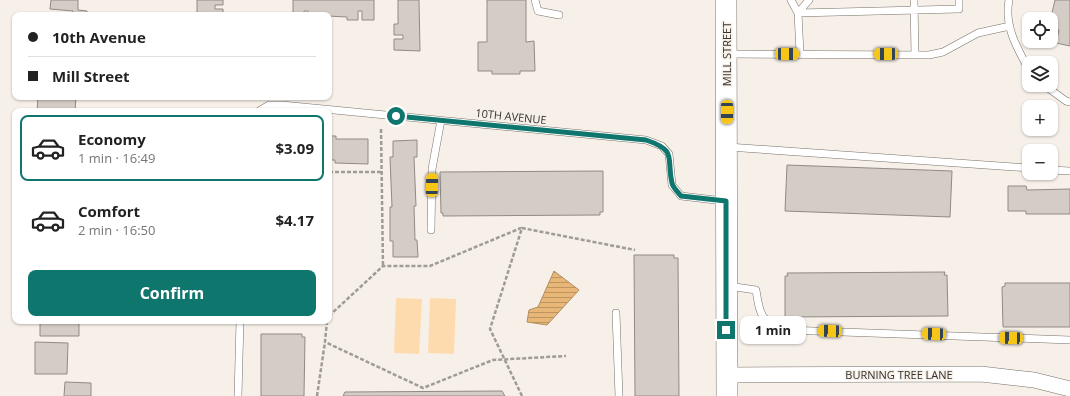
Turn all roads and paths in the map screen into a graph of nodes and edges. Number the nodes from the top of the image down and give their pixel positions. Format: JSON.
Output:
{"nodes":[{"id":1,"x":535,"y":0,"type":"edge"},
{"id":2,"x":726,"y":0,"type":"edge"},
{"id":3,"x":791,"y":0,"type":"edge"},
{"id":4,"x":795,"y":0,"type":"edge"},
{"id":5,"x":802,"y":0,"type":"edge"},
{"id":6,"x":809,"y":0,"type":"edge"},
{"id":7,"x":914,"y":0,"type":"edge"},
{"id":8,"x":959,"y":0,"type":"edge"},
{"id":9,"x":1009,"y":0,"type":"edge"},
{"id":10,"x":914,"y":10,"type":"junction"},
{"id":11,"x":798,"y":13,"type":"junction"},
{"id":12,"x":559,"y":15,"type":"dead end"},
{"id":13,"x":1010,"y":26,"type":"junction"},
{"id":14,"x":800,"y":53,"type":"junction"},
{"id":15,"x":726,"y":54,"type":"junction"},
{"id":16,"x":915,"y":54,"type":"junction"},
{"id":17,"x":1022,"y":57,"type":"edge"},
{"id":18,"x":1053,"y":92,"type":"edge"},
{"id":19,"x":1070,"y":102,"type":"edge"},
{"id":20,"x":264,"y":108,"type":"edge"},
{"id":21,"x":314,"y":108,"type":"edge"},
{"id":22,"x":332,"y":110,"type":"edge"},
{"id":23,"x":441,"y":120,"type":"junction"},
{"id":24,"x":381,"y":129,"type":"dead end"},
{"id":25,"x":726,"y":147,"type":"junction"},
{"id":26,"x":1022,"y":168,"type":"edge"},
{"id":27,"x":1058,"y":171,"type":"edge"},
{"id":28,"x":332,"y":172,"type":"edge"},
{"id":29,"x":381,"y":172,"type":"junction"},
{"id":30,"x":1070,"y":172,"type":"edge"},
{"id":31,"x":726,"y":201,"type":"junction"},
{"id":32,"x":522,"y":228,"type":"junction"},
{"id":33,"x":431,"y":230,"type":"dead end"},
{"id":34,"x":635,"y":250,"type":"dead end"},
{"id":35,"x":383,"y":266,"type":"junction"},
{"id":36,"x":726,"y":286,"type":"junction"},
{"id":37,"x":616,"y":312,"type":"dead end"},
{"id":38,"x":332,"y":313,"type":"edge"},
{"id":39,"x":240,"y":324,"type":"edge"},
{"id":40,"x":327,"y":324,"type":"edge"},
{"id":41,"x":1070,"y":340,"type":"edge"},
{"id":42,"x":325,"y":342,"type":"junction"},
{"id":43,"x":566,"y":356,"type":"dead end"},
{"id":44,"x":505,"y":359,"type":"junction"},
{"id":45,"x":726,"y":375,"type":"junction"},
{"id":46,"x":1070,"y":389,"type":"edge"},
{"id":47,"x":238,"y":396,"type":"edge"},
{"id":48,"x":317,"y":396,"type":"edge"},
{"id":49,"x":522,"y":396,"type":"edge"},
{"id":50,"x":619,"y":396,"type":"edge"},
{"id":51,"x":727,"y":396,"type":"edge"}],
"edges":[{"from":1,"to":12,"type":"lane"},
{"from":2,"to":15,"type":"main road","name":"MILL STREET"},
{"from":3,"to":11,"type":"lane"},
{"from":4,"to":11,"type":"lane"},
{"from":5,"to":11,"type":"lane"},
{"from":6,"to":11,"type":"lane"},
{"from":7,"to":10,"type":"lane"},
{"from":8,"to":10,"type":"lane"},
{"from":9,"to":13,"type":"lane"},
{"from":10,"to":11,"type":"lane"},
{"from":10,"to":16,"type":"lane"},
{"from":11,"to":14,"type":"lane"},
{"from":13,"to":16,"type":"lane"},
{"from":13,"to":17,"type":"lane"},
{"from":14,"to":15,"type":"lane"},
{"from":14,"to":16,"type":"lane"},
{"from":15,"to":25,"type":"main road","name":"MILL STREET"},
{"from":18,"to":19,"type":"lane"},
{"from":20,"to":21,"type":"lane","name":"10TH AVENUE"},
{"from":22,"to":23,"type":"lane","name":"10TH AVENUE"},
{"from":23,"to":31,"type":"lane","name":"10TH AVENUE"},
{"from":23,"to":33,"type":"lane"},
{"from":24,"to":29,"type":"path"},
{"from":25,"to":26,"type":"lane"},
{"from":25,"to":31,"type":"main road","name":"MILL STREET"},
{"from":27,"to":30,"type":"lane"},
{"from":28,"to":29,"type":"path"},
{"from":29,"to":35,"type":"path"},
{"from":31,"to":36,"type":"main road","name":"MILL STREET"},
{"from":32,"to":34,"type":"path"},
{"from":32,"to":35,"type":"path"},
{"from":32,"to":44,"type":"path"},
{"from":35,"to":38,"type":"path"},
{"from":36,"to":41,"type":"lane"},
{"from":36,"to":45,"type":"main road","name":"MILL STREET"},
{"from":37,"to":50,"type":"lane"},
{"from":39,"to":47,"type":"lane"},
{"from":40,"to":42,"type":"path"},
{"from":42,"to":44,"type":"path"},
{"from":42,"to":48,"type":"path"},
{"from":43,"to":44,"type":"path"},
{"from":44,"to":49,"type":"path"},
{"from":45,"to":46,"type":"street","name":"BURNING TREE LANE"},
{"from":45,"to":51,"type":"main road","name":"MILL STREET"}]}
